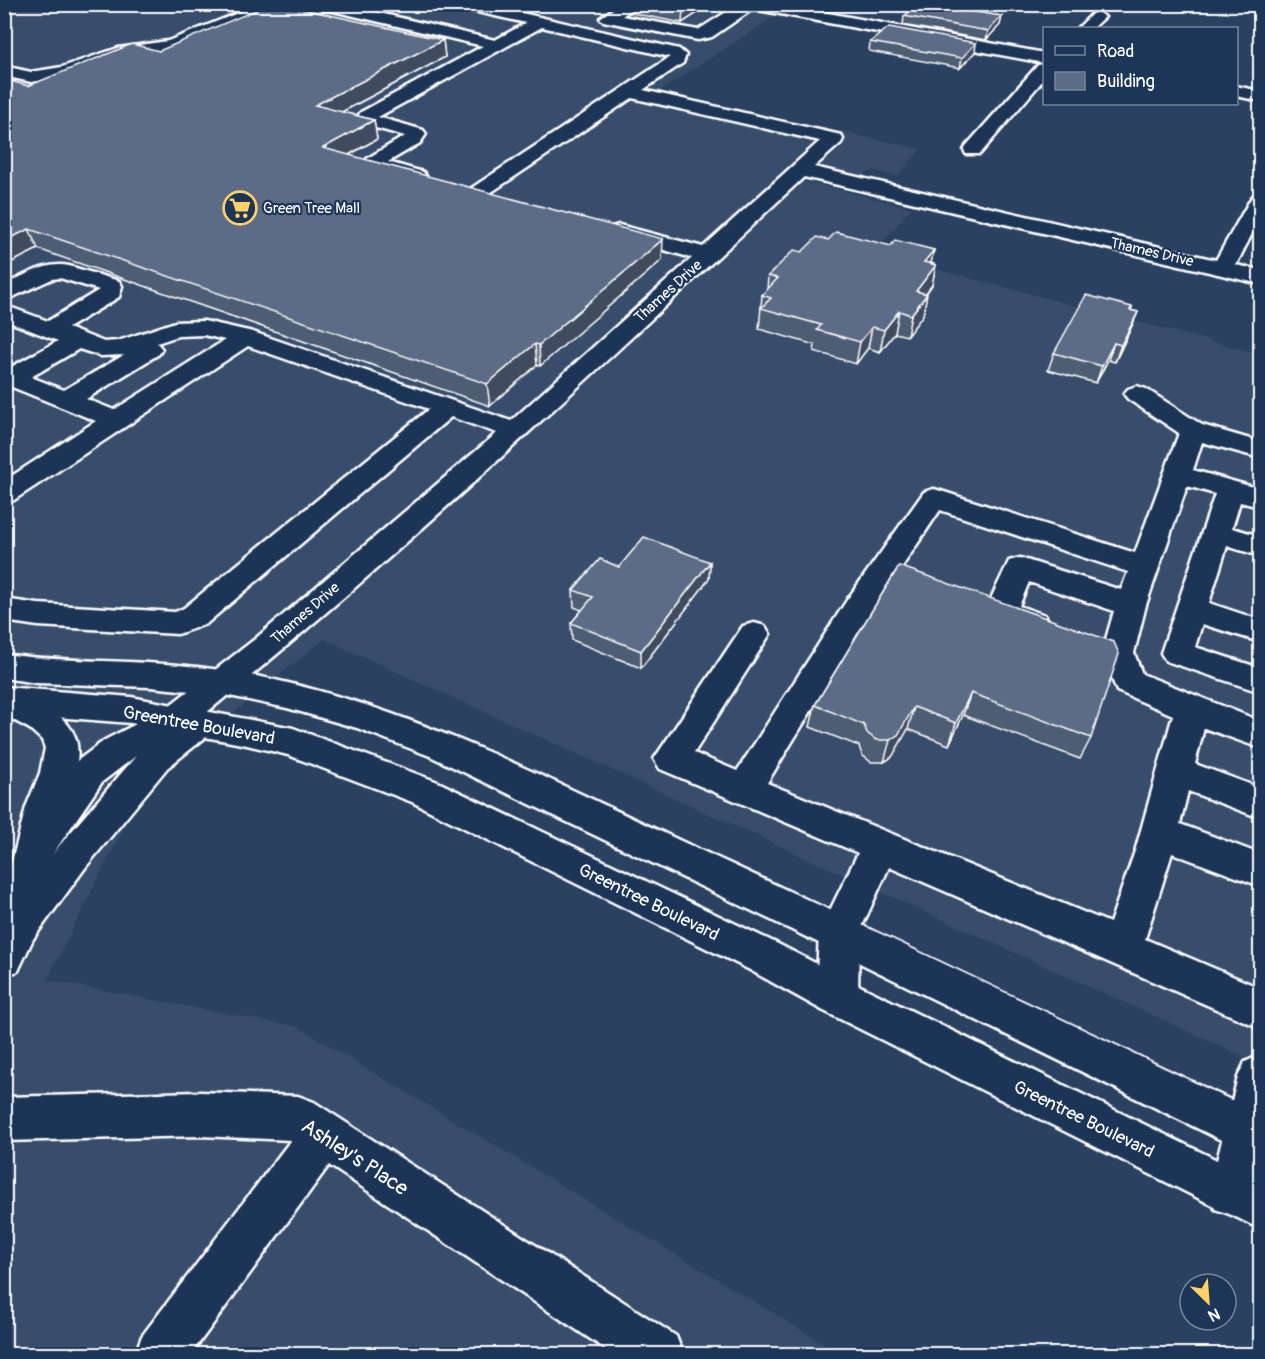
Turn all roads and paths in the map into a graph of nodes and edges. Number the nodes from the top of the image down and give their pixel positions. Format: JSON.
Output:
{"nodes":[{"id":1,"x":240,"y":4,"type":"edge"},
{"id":2,"x":460,"y":4,"type":"edge"},
{"id":3,"x":632,"y":4,"type":"edge"},
{"id":4,"x":263,"y":7,"type":"edge"},
{"id":5,"x":747,"y":7,"type":"edge"},
{"id":6,"x":314,"y":8,"type":"edge"},
{"id":7,"x":719,"y":8,"type":"dead end"},
{"id":8,"x":538,"y":23,"type":"junction"},
{"id":9,"x":497,"y":45,"type":"junction"},
{"id":10,"x":1043,"y":58,"type":"edge"},
{"id":11,"x":4,"y":70,"type":"edge"},
{"id":12,"x":1043,"y":70,"type":"edge"},
{"id":13,"x":634,"y":89,"type":"junction"},
{"id":14,"x":1238,"y":91,"type":"edge"},
{"id":15,"x":1260,"y":96,"type":"edge"},
{"id":16,"x":973,"y":150,"type":"dead end"},
{"id":17,"x":800,"y":170,"type":"junction"},
{"id":18,"x":436,"y":182,"type":"edge"},
{"id":19,"x":457,"y":187,"type":"edge"},
{"id":20,"x":477,"y":193,"type":"junction"},
{"id":21,"x":500,"y":199,"type":"edge"},
{"id":22,"x":1260,"y":200,"type":"edge"},
{"id":23,"x":603,"y":227,"type":"edge"},
{"id":24,"x":707,"y":255,"type":"junction"},
{"id":25,"x":1223,"y":268,"type":"junction"},
{"id":26,"x":1260,"y":277,"type":"edge"},
{"id":27,"x":4,"y":294,"type":"edge"},
{"id":28,"x":4,"y":312,"type":"edge"},
{"id":29,"x":51,"y":329,"type":"junction"},
{"id":30,"x":183,"y":329,"type":"junction"},
{"id":31,"x":245,"y":337,"type":"junction"},
{"id":32,"x":77,"y":339,"type":"junction"},
{"id":33,"x":8,"y":380,"type":"edge"},
{"id":34,"x":1137,"y":394,"type":"dead end"},
{"id":35,"x":66,"y":400,"type":"junction"},
{"id":36,"x":447,"y":407,"type":"junction"},
{"id":37,"x":116,"y":420,"type":"junction"},
{"id":38,"x":516,"y":431,"type":"junction"},
{"id":39,"x":1193,"y":431,"type":"junction"},
{"id":40,"x":1260,"y":450,"type":"edge"},
{"id":41,"x":1178,"y":475,"type":"junction"},
{"id":42,"x":1230,"y":490,"type":"junction"},
{"id":43,"x":4,"y":494,"type":"edge"},
{"id":44,"x":1260,"y":498,"type":"edge"},
{"id":45,"x":1216,"y":533,"type":"junction"},
{"id":46,"x":1260,"y":546,"type":"edge"},
{"id":47,"x":1145,"y":567,"type":"junction"},
{"id":48,"x":1131,"y":605,"type":"junction"},
{"id":49,"x":1192,"y":609,"type":"junction"},
{"id":50,"x":4,"y":610,"type":"edge"},
{"id":51,"x":1260,"y":631,"type":"edge"},
{"id":52,"x":754,"y":634,"type":"dead end"},
{"id":53,"x":1064,"y":634,"type":"edge"},
{"id":54,"x":1260,"y":680,"type":"edge"},
{"id":55,"x":220,"y":682,"type":"junction"},
{"id":56,"x":5,"y":689,"type":"edge"},
{"id":57,"x":1192,"y":709,"type":"junction"},
{"id":58,"x":189,"y":720,"type":"junction"},
{"id":59,"x":1260,"y":735,"type":"edge"},
{"id":60,"x":1175,"y":771,"type":"junction"},
{"id":61,"x":745,"y":789,"type":"junction"},
{"id":62,"x":1260,"y":803,"type":"edge"},
{"id":63,"x":1159,"y":832,"type":"junction"},
{"id":64,"x":880,"y":846,"type":"junction"},
{"id":65,"x":36,"y":847,"type":"junction"},
{"id":66,"x":1260,"y":870,"type":"edge"},
{"id":67,"x":840,"y":933,"type":"junction"},
{"id":68,"x":1113,"y":944,"type":"junction"},
{"id":69,"x":9,"y":949,"type":"edge"},
{"id":70,"x":837,"y":996,"type":"junction"},
{"id":71,"x":1260,"y":1008,"type":"edge"},
{"id":72,"x":1260,"y":1077,"type":"edge"},
{"id":73,"x":4,"y":1119,"type":"edge"},
{"id":74,"x":1255,"y":1134,"type":"edge"},
{"id":75,"x":323,"y":1135,"type":"junction"},
{"id":76,"x":1246,"y":1199,"type":"edge"},
{"id":77,"x":160,"y":1354,"type":"edge"},
{"id":78,"x":658,"y":1354,"type":"edge"}],
"edges":[{"from":1,"to":4,"type":"street"},
{"from":2,"to":8,"type":"street"},
{"from":3,"to":5,"type":"street"},
{"from":4,"to":11,"type":"street"},
{"from":5,"to":7,"type":"street"},
{"from":5,"to":10,"type":"street"},
{"from":6,"to":9,"type":"street"},
{"from":8,"to":9,"type":"street"},
{"from":8,"to":13,"type":"street"},
{"from":9,"to":18,"type":"street"},
{"from":12,"to":16,"type":"street"},
{"from":13,"to":17,"type":"street"},
{"from":13,"to":20,"type":"street"},
{"from":14,"to":15,"type":"street"},
{"from":17,"to":24,"type":"street","name":"Thames Drive"},
{"from":17,"to":25,"type":"street","name":"Thames Drive"},
{"from":19,"to":20,"type":"street"},
{"from":20,"to":21,"type":"street"},
{"from":22,"to":25,"type":"street"},
{"from":23,"to":24,"type":"street"},
{"from":24,"to":38,"type":"street","name":"Thames Drive"},
{"from":25,"to":26,"type":"street","name":"Thames Drive"},
{"from":27,"to":29,"type":"street"},
{"from":28,"to":29,"type":"street"},
{"from":29,"to":32,"type":"street"},
{"from":30,"to":31,"type":"street"},
{"from":30,"to":32,"type":"street"},
{"from":30,"to":35,"type":"street"},
{"from":31,"to":36,"type":"street"},
{"from":31,"to":37,"type":"street"},
{"from":32,"to":33,"type":"street"},
{"from":33,"to":35,"type":"street"},
{"from":34,"to":39,"type":"street"},
{"from":35,"to":37,"type":"street"},
{"from":36,"to":38,"type":"street"},
{"from":36,"to":50,"type":"street"},
{"from":37,"to":43,"type":"street"},
{"from":38,"to":55,"type":"street","name":"Thames Drive"},
{"from":39,"to":40,"type":"street"},
{"from":39,"to":41,"type":"street"},
{"from":41,"to":42,"type":"street"},
{"from":41,"to":47,"type":"street"},
{"from":42,"to":44,"type":"street"},
{"from":42,"to":45,"type":"street"},
{"from":45,"to":46,"type":"street"},
{"from":45,"to":49,"type":"street"},
{"from":47,"to":48,"type":"street"},
{"from":47,"to":61,"type":"street"},
{"from":48,"to":53,"type":"street"},
{"from":48,"to":57,"type":"street"},
{"from":49,"to":51,"type":"street"},
{"from":49,"to":54,"type":"street"},
{"from":52,"to":61,"type":"street"},
{"from":55,"to":56,"type":"street","name":"Greentree Boulevard"},
{"from":55,"to":58,"type":"street","name":"Thames Drive"},
{"from":55,"to":67,"type":"street","name":"Greentree Boulevard"},
{"from":56,"to":58,"type":"street","name":"Greentree Boulevard"},
{"from":56,"to":65,"type":"street"},
{"from":57,"to":59,"type":"street"},
{"from":57,"to":60,"type":"street"},
{"from":58,"to":65,"type":"street"},
{"from":58,"to":69,"type":"street"},
{"from":58,"to":70,"type":"street","name":"Greentree Boulevard"},
{"from":60,"to":62,"type":"street"},
{"from":60,"to":63,"type":"street"},
{"from":61,"to":64,"type":"street"},
{"from":63,"to":66,"type":"street"},
{"from":63,"to":68,"type":"street"},
{"from":64,"to":67,"type":"street"},
{"from":64,"to":68,"type":"street"},
{"from":65,"to":69,"type":"street"},
{"from":67,"to":70,"type":"street"},
{"from":67,"to":74,"type":"street","name":"Greentree Boulevard"},
{"from":68,"to":71,"type":"street"},
{"from":70,"to":76,"type":"street","name":"Greentree Boulevard"},
{"from":72,"to":74,"type":"street"},
{"from":73,"to":75,"type":"street","name":"Ashley's Place"},
{"from":74,"to":76,"type":"street"},
{"from":75,"to":77,"type":"street"},
{"from":75,"to":78,"type":"street","name":"Ashley's Place"}]}
